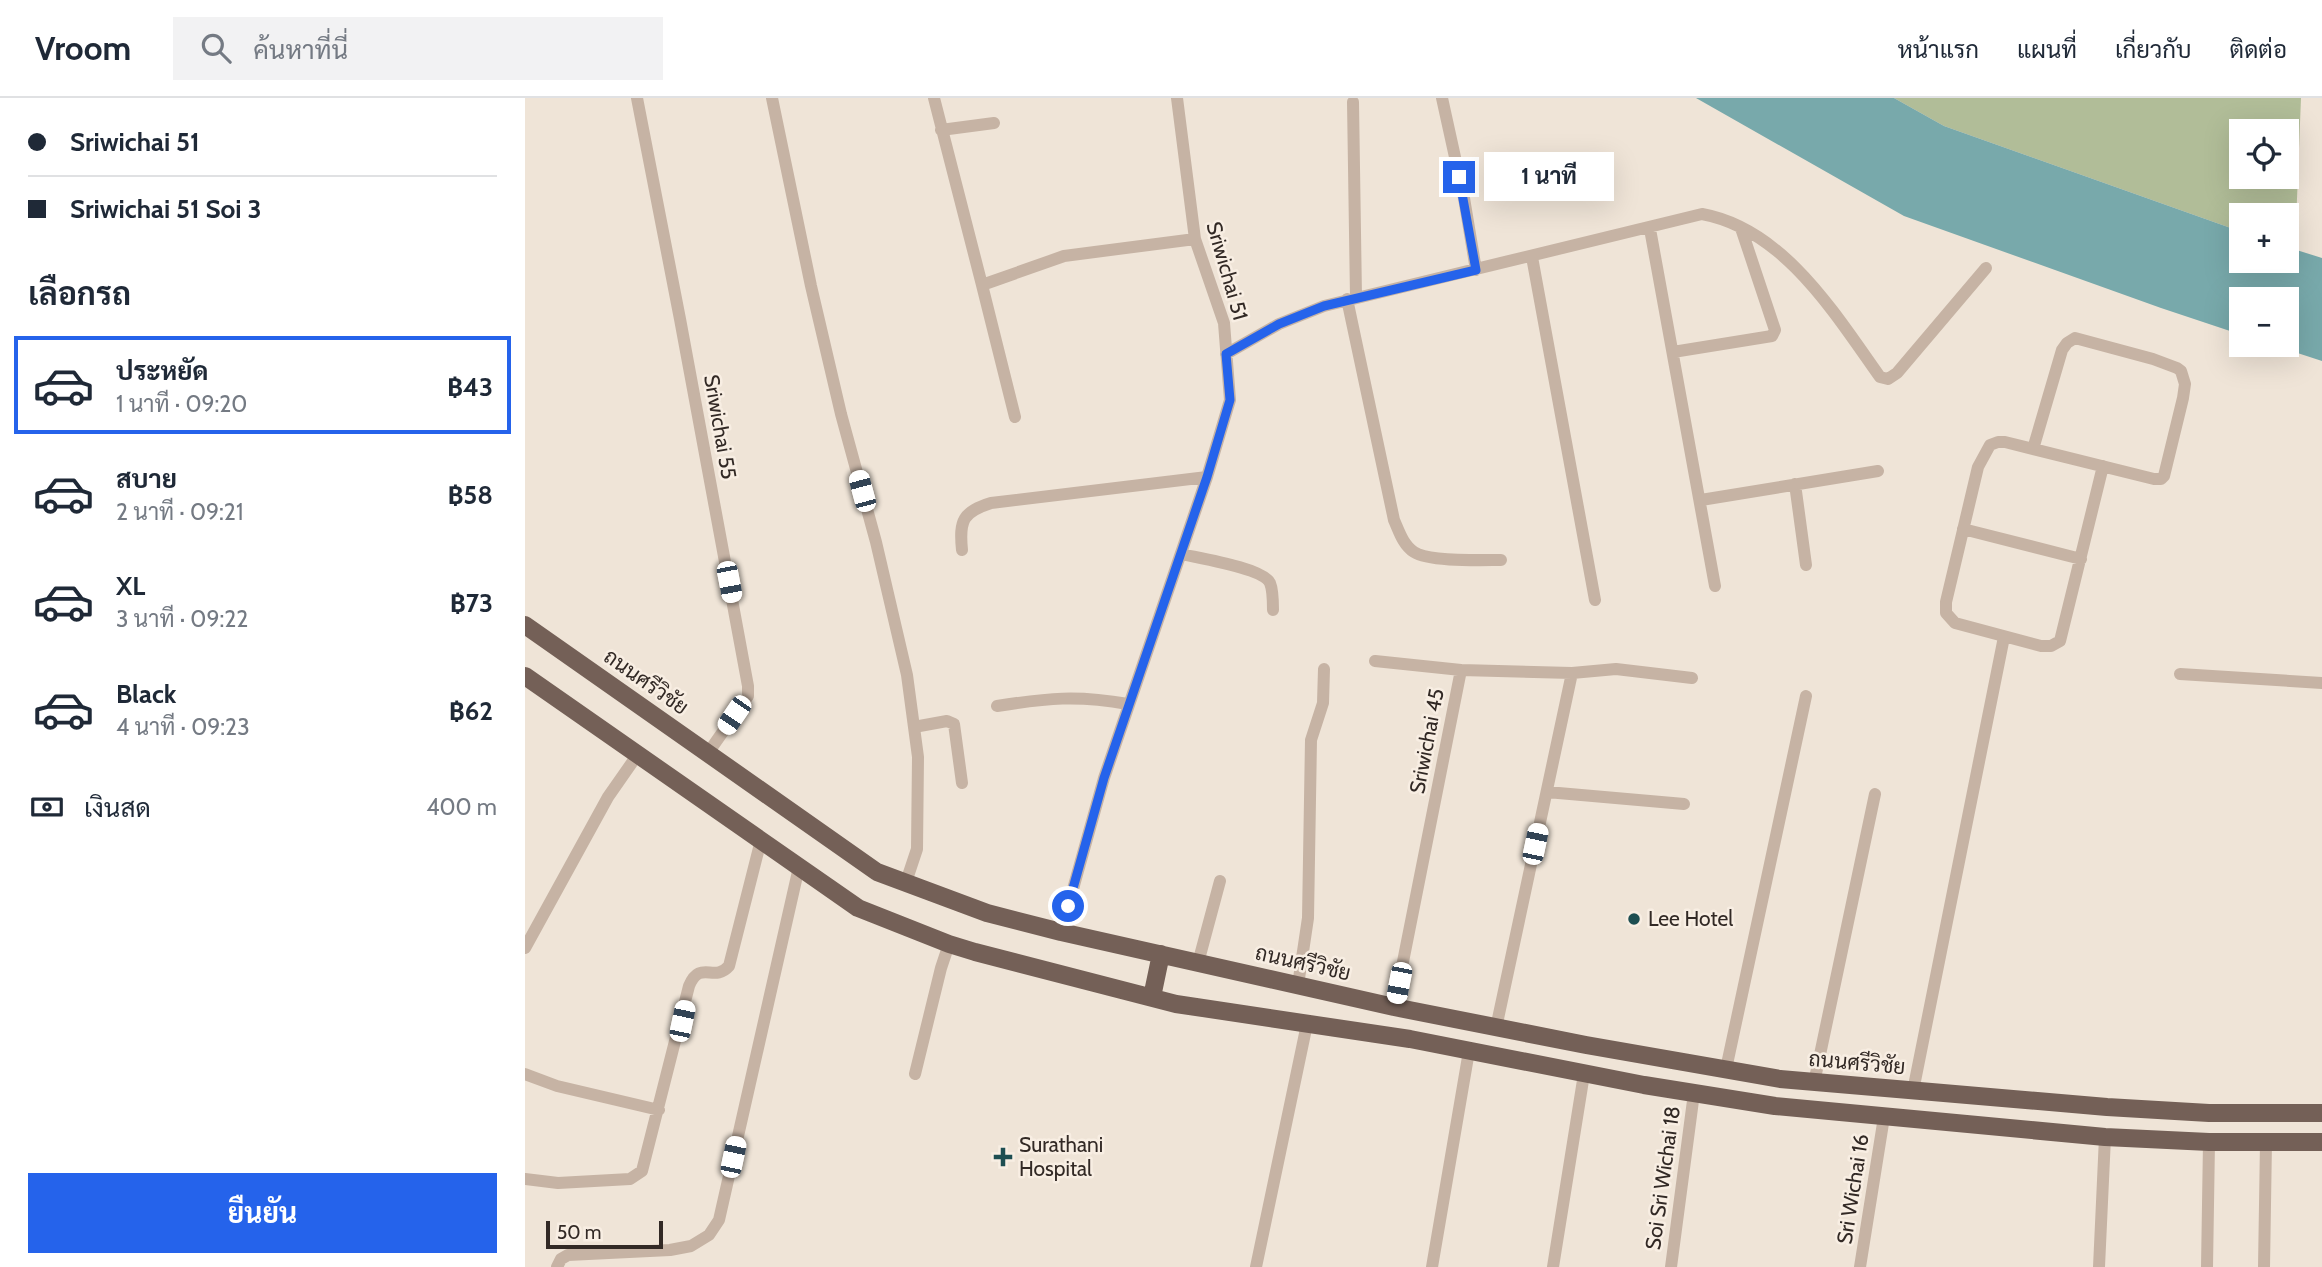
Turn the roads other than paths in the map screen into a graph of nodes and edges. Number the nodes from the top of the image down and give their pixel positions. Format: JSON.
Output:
{"nodes":[{"id":1,"x":637,"y":98,"type":"edge"},
{"id":2,"x":772,"y":98,"type":"edge"},
{"id":3,"x":934,"y":98,"type":"edge"},
{"id":4,"x":1177,"y":98,"type":"edge"},
{"id":5,"x":1442,"y":98,"type":"edge"},
{"id":6,"x":1353,"y":102,"type":"dead end"},
{"id":7,"x":993,"y":123,"type":"dead end"},
{"id":8,"x":941,"y":130,"type":"junction"},
{"id":9,"x":1741,"y":228,"type":"junction"},
{"id":10,"x":1650,"y":229,"type":"junction"},
{"id":11,"x":1195,"y":239,"type":"junction"},
{"id":12,"x":1532,"y":257,"type":"junction"},
{"id":13,"x":1986,"y":268,"type":"dead end"},
{"id":14,"x":1476,"y":270,"type":"junction"},
{"id":15,"x":982,"y":285,"type":"junction"},
{"id":16,"x":1351,"y":298,"type":"junction"},
{"id":17,"x":1673,"y":352,"type":"junction"},
{"id":18,"x":1226,"y":354,"type":"junction"},
{"id":19,"x":1015,"y":417,"type":"dead end"},
{"id":20,"x":2033,"y":449,"type":"junction"},
{"id":21,"x":2103,"y":466,"type":"junction"},
{"id":22,"x":1878,"y":471,"type":"dead end"},
{"id":23,"x":1207,"y":477,"type":"junction"},
{"id":24,"x":1795,"y":484,"type":"junction"},
{"id":25,"x":1700,"y":500,"type":"junction"},
{"id":26,"x":1963,"y":529,"type":"junction"},
{"id":27,"x":962,"y":550,"type":"dead end"},
{"id":28,"x":1181,"y":554,"type":"junction"},
{"id":29,"x":2081,"y":559,"type":"junction"},
{"id":30,"x":1501,"y":560,"type":"dead end"},
{"id":31,"x":1806,"y":565,"type":"dead end"},
{"id":32,"x":1715,"y":586,"type":"dead end"},
{"id":33,"x":1595,"y":600,"type":"dead end"},
{"id":34,"x":1273,"y":610,"type":"dead end"},
{"id":35,"x":525,"y":625,"type":"edge"},
{"id":36,"x":2004,"y":637,"type":"junction"},
{"id":37,"x":1375,"y":661,"type":"dead end"},
{"id":38,"x":1324,"y":669,"type":"dead end"},
{"id":39,"x":1461,"y":670,"type":"junction"},
{"id":40,"x":1572,"y":673,"type":"junction"},
{"id":41,"x":2180,"y":674,"type":"dead end"},
{"id":42,"x":525,"y":676,"type":"edge"},
{"id":43,"x":1692,"y":678,"type":"dead end"},
{"id":44,"x":2322,"y":683,"type":"edge"},
{"id":45,"x":1806,"y":696,"type":"dead end"},
{"id":46,"x":1128,"y":704,"type":"junction"},
{"id":47,"x":997,"y":706,"type":"dead end"},
{"id":48,"x":914,"y":727,"type":"junction"},
{"id":49,"x":708,"y":753,"type":"junction"},
{"id":50,"x":638,"y":754,"type":"junction"},
{"id":51,"x":962,"y":783,"type":"dead end"},
{"id":52,"x":1546,"y":792,"type":"junction"},
{"id":53,"x":1875,"y":794,"type":"dead end"},
{"id":54,"x":1684,"y":804,"type":"dead end"},
{"id":55,"x":761,"y":840,"type":"junction"},
{"id":56,"x":799,"y":867,"type":"junction"},
{"id":57,"x":1220,"y":881,"type":"dead end"},
{"id":58,"x":906,"y":883,"type":"junction"},
{"id":59,"x":1061,"y":932,"type":"junction"},
{"id":60,"x":529,"y":933,"type":"edge"},
{"id":61,"x":949,"y":944,"type":"junction"},
{"id":62,"x":525,"y":948,"type":"edge"},
{"id":63,"x":1161,"y":954,"type":"junction"},
{"id":64,"x":1198,"y":963,"type":"junction"},
{"id":65,"x":1298,"y":985,"type":"junction"},
{"id":66,"x":1152,"y":998,"type":"junction"},
{"id":67,"x":1394,"y":1007,"type":"junction"},
{"id":68,"x":1307,"y":1024,"type":"junction"},
{"id":69,"x":1496,"y":1028,"type":"junction"},
{"id":70,"x":1469,"y":1051,"type":"junction"},
{"id":71,"x":1726,"y":1069,"type":"junction"},
{"id":72,"x":525,"y":1074,"type":"edge"},
{"id":73,"x":915,"y":1074,"type":"dead end"},
{"id":74,"x":1584,"y":1074,"type":"junction"},
{"id":75,"x":1814,"y":1083,"type":"junction"},
{"id":76,"x":1913,"y":1091,"type":"junction"},
{"id":77,"x":1694,"y":1093,"type":"junction"},
{"id":78,"x":2107,"y":1107,"type":"junction"},
{"id":79,"x":659,"y":1110,"type":"junction"},
{"id":80,"x":2322,"y":1113,"type":"edge"},
{"id":81,"x":1884,"y":1117,"type":"junction"},
{"id":82,"x":2105,"y":1137,"type":"junction"},
{"id":83,"x":2209,"y":1142,"type":"junction"},
{"id":84,"x":2266,"y":1142,"type":"junction"},
{"id":85,"x":2322,"y":1142,"type":"edge"},
{"id":86,"x":525,"y":1179,"type":"edge"},
{"id":87,"x":557,"y":1267,"type":"edge"},
{"id":88,"x":1257,"y":1267,"type":"edge"},
{"id":89,"x":1432,"y":1267,"type":"edge"},
{"id":90,"x":1553,"y":1267,"type":"edge"},
{"id":91,"x":1671,"y":1267,"type":"edge"},
{"id":92,"x":1860,"y":1267,"type":"edge"},
{"id":93,"x":2099,"y":1267,"type":"edge"},
{"id":94,"x":2207,"y":1267,"type":"edge"},
{"id":95,"x":2264,"y":1267,"type":"edge"}],
"edges":[{"from":1,"to":49,"type":"street","name":"Sriwichai 55"},
{"from":2,"to":48,"type":"street"},
{"from":3,"to":8,"type":"street"},
{"from":4,"to":11,"type":"street","name":"Sriwichai 51"},
{"from":5,"to":14,"type":"street"},
{"from":6,"to":16,"type":"street"},
{"from":7,"to":8,"type":"street"},
{"from":8,"to":15,"type":"street"},
{"from":9,"to":10,"type":"street"},
{"from":9,"to":13,"type":"street"},
{"from":9,"to":17,"type":"street"},
{"from":10,"to":12,"type":"street"},
{"from":10,"to":17,"type":"street"},
{"from":11,"to":15,"type":"street"},
{"from":11,"to":18,"type":"street","name":"Sriwichai 51"},
{"from":12,"to":14,"type":"street"},
{"from":12,"to":33,"type":"street"},
{"from":14,"to":16,"type":"street"},
{"from":15,"to":19,"type":"street"},
{"from":16,"to":18,"type":"street"},
{"from":16,"to":30,"type":"street"},
{"from":17,"to":25,"type":"street"},
{"from":18,"to":23,"type":"street","name":"Sriwichai 51"},
{"from":20,"to":21,"type":"street"},
{"from":20,"to":21,"type":"street"},
{"from":20,"to":26,"type":"street"},
{"from":21,"to":29,"type":"street"},
{"from":22,"to":24,"type":"street"},
{"from":23,"to":27,"type":"street"},
{"from":23,"to":28,"type":"street","name":"Sriwichai 51"},
{"from":24,"to":25,"type":"street"},
{"from":24,"to":31,"type":"street"},
{"from":25,"to":32,"type":"street"},
{"from":26,"to":29,"type":"street"},
{"from":26,"to":36,"type":"street"},
{"from":28,"to":34,"type":"street"},
{"from":28,"to":46,"type":"street","name":"Sriwichai 51"},
{"from":29,"to":36,"type":"street"},
{"from":35,"to":49,"type":"main road","name":"ถนนศรีวิชัย"},
{"from":36,"to":76,"type":"street"},
{"from":37,"to":39,"type":"street"},
{"from":38,"to":65,"type":"street"},
{"from":39,"to":40,"type":"street","name":"Sriwichai 45"},
{"from":39,"to":67,"type":"street","name":"Sriwichai 45"},
{"from":40,"to":43,"type":"street","name":"Sriwichai 45"},
{"from":40,"to":52,"type":"street"},
{"from":41,"to":44,"type":"street"},
{"from":42,"to":50,"type":"main road"},
{"from":45,"to":71,"type":"street"},
{"from":46,"to":47,"type":"street"},
{"from":46,"to":59,"type":"street","name":"Sriwichai 51"},
{"from":48,"to":51,"type":"street"},
{"from":48,"to":58,"type":"street"},
{"from":49,"to":58,"type":"main road","name":"ถนนศรีวิชัย"},
{"from":50,"to":55,"type":"main road"},
{"from":50,"to":60,"type":"street"},
{"from":52,"to":54,"type":"street"},
{"from":52,"to":69,"type":"street"},
{"from":53,"to":75,"type":"street"},
{"from":55,"to":56,"type":"main road"},
{"from":55,"to":79,"type":"street"},
{"from":56,"to":61,"type":"main road"},
{"from":56,"to":87,"type":"street"},
{"from":57,"to":64,"type":"street"},
{"from":58,"to":59,"type":"main road","name":"ถนนศรีวิชัย"},
{"from":59,"to":63,"type":"main road","name":"ถนนศรีวิชัย"},
{"from":60,"to":62,"type":"street"},
{"from":61,"to":66,"type":"main road"},
{"from":61,"to":73,"type":"street"},
{"from":63,"to":64,"type":"main road","name":"ถนนศรีวิชัย"},
{"from":63,"to":66,"type":"main road"},
{"from":64,"to":65,"type":"main road","name":"ถนนศรีวิชัย"},
{"from":65,"to":67,"type":"main road","name":"ถนนศรีวิชัย"},
{"from":66,"to":68,"type":"main road"},
{"from":67,"to":69,"type":"main road","name":"ถนนศรีวิชัย"},
{"from":68,"to":70,"type":"main road"},
{"from":68,"to":88,"type":"street"},
{"from":69,"to":71,"type":"main road","name":"ถนนศรีวิชัย"},
{"from":70,"to":74,"type":"main road"},
{"from":70,"to":89,"type":"street"},
{"from":71,"to":75,"type":"main road","name":"ถนนศรีวิชัย"},
{"from":72,"to":79,"type":"street"},
{"from":74,"to":77,"type":"main road"},
{"from":74,"to":90,"type":"street"},
{"from":75,"to":76,"type":"main road","name":"ถนนศรีวิชัย"},
{"from":76,"to":78,"type":"main road","name":"ถนนศรีวิชัย"},
{"from":77,"to":81,"type":"main road"},
{"from":77,"to":91,"type":"street","name":"Soi Sri Wichai 18"},
{"from":78,"to":80,"type":"main road","name":"ถนนศรีวิชัย"},
{"from":78,"to":82,"type":"main road"},
{"from":79,"to":86,"type":"street"},
{"from":81,"to":82,"type":"main road"},
{"from":81,"to":92,"type":"street","name":"Sri Wichai 16"},
{"from":82,"to":83,"type":"main road"},
{"from":82,"to":93,"type":"street"},
{"from":83,"to":84,"type":"main road"},
{"from":83,"to":94,"type":"street"},
{"from":84,"to":85,"type":"main road"},
{"from":84,"to":95,"type":"street"}]}
